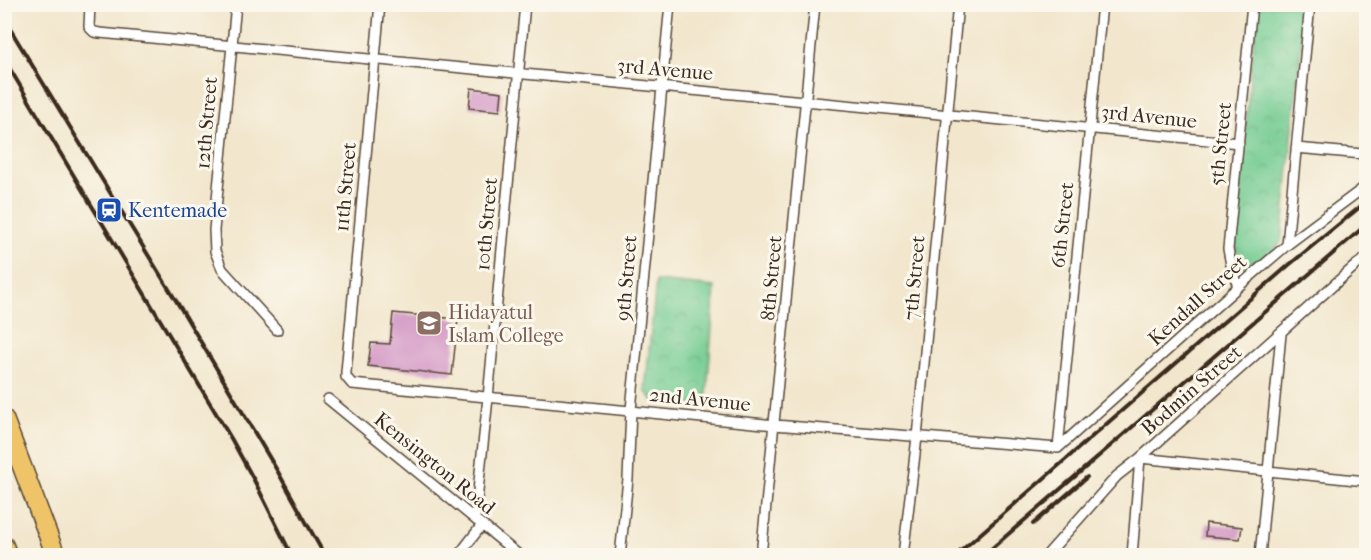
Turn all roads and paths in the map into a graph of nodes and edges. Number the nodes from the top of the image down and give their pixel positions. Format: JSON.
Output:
{"nodes":[{"id":1,"x":90,"y":4,"type":"edge"},
{"id":2,"x":236,"y":4,"type":"edge"},
{"id":3,"x":380,"y":4,"type":"edge"},
{"id":4,"x":525,"y":4,"type":"edge"},
{"id":5,"x":670,"y":4,"type":"edge"},
{"id":6,"x":814,"y":4,"type":"edge"},
{"id":7,"x":958,"y":4,"type":"edge"},
{"id":8,"x":1102,"y":4,"type":"edge"},
{"id":9,"x":1252,"y":4,"type":"edge"},
{"id":10,"x":1310,"y":4,"type":"edge"},
{"id":11,"x":232,"y":46,"type":"junction"},
{"id":12,"x":374,"y":60,"type":"junction"},
{"id":13,"x":518,"y":74,"type":"junction"},
{"id":14,"x":662,"y":87,"type":"junction"},
{"id":15,"x":806,"y":101,"type":"junction"},
{"id":16,"x":948,"y":114,"type":"junction"},
{"id":17,"x":1089,"y":128,"type":"junction"},
{"id":18,"x":1239,"y":143,"type":"junction"},
{"id":19,"x":1296,"y":148,"type":"junction"},
{"id":20,"x":1366,"y":156,"type":"edge"},
{"id":21,"x":1366,"y":186,"type":"edge"},
{"id":22,"x":1287,"y":245,"type":"junction"},
{"id":23,"x":1366,"y":258,"type":"edge"},
{"id":24,"x":1238,"y":287,"type":"junction"},
{"id":25,"x":277,"y":330,"type":"dead end"},
{"id":26,"x":1281,"y":334,"type":"junction"},
{"id":27,"x":346,"y":372,"type":"joint"},
{"id":28,"x":488,"y":398,"type":"junction"},
{"id":29,"x":328,"y":399,"type":"dead end"},
{"id":30,"x":631,"y":410,"type":"junction"},
{"id":31,"x":4,"y":419,"type":"edge"},
{"id":32,"x":775,"y":425,"type":"junction"},
{"id":33,"x":917,"y":437,"type":"junction"},
{"id":34,"x":1058,"y":448,"type":"junction"},
{"id":35,"x":1140,"y":458,"type":"junction"},
{"id":36,"x":1268,"y":471,"type":"junction"},
{"id":37,"x":1366,"y":481,"type":"edge"},
{"id":38,"x":478,"y":522,"type":"junction"},
{"id":39,"x":4,"y":546,"type":"edge"},
{"id":40,"x":8,"y":555,"type":"edge"},
{"id":41,"x":56,"y":555,"type":"edge"},
{"id":42,"x":458,"y":555,"type":"edge"},
{"id":43,"x":520,"y":555,"type":"edge"},
{"id":44,"x":620,"y":555,"type":"edge"},
{"id":45,"x":761,"y":555,"type":"edge"},
{"id":46,"x":903,"y":555,"type":"edge"},
{"id":47,"x":1046,"y":555,"type":"edge"},
{"id":48,"x":1131,"y":555,"type":"edge"},
{"id":49,"x":1260,"y":555,"type":"edge"}],
"edges":[{"from":1,"to":11,"type":"street","name":"3rd Avenue"},
{"from":2,"to":11,"type":"street","name":"12th Street"},
{"from":3,"to":12,"type":"street","name":"11th Street"},
{"from":4,"to":13,"type":"street","name":"10th Street"},
{"from":5,"to":14,"type":"street","name":"9th Street"},
{"from":6,"to":15,"type":"street","name":"8th Street"},
{"from":7,"to":16,"type":"street","name":"7th Street"},
{"from":8,"to":17,"type":"street","name":"6th Street"},
{"from":9,"to":18,"type":"street","name":"5th Street"},
{"from":10,"to":19,"type":"street"},
{"from":11,"to":12,"type":"street","name":"3rd Avenue"},
{"from":11,"to":25,"type":"street","name":"12th Street"},
{"from":12,"to":13,"type":"street","name":"3rd Avenue"},
{"from":12,"to":27,"type":"street","name":"11th Street"},
{"from":13,"to":14,"type":"street","name":"3rd Avenue"},
{"from":13,"to":28,"type":"street","name":"10th Street"},
{"from":14,"to":15,"type":"street","name":"3rd Avenue"},
{"from":14,"to":30,"type":"street","name":"9th Street"},
{"from":15,"to":16,"type":"street","name":"3rd Avenue"},
{"from":15,"to":32,"type":"street","name":"8th Street"},
{"from":16,"to":17,"type":"street","name":"3rd Avenue"},
{"from":16,"to":33,"type":"street","name":"7th Street"},
{"from":17,"to":18,"type":"street","name":"3rd Avenue"},
{"from":17,"to":34,"type":"street","name":"6th Street"},
{"from":18,"to":24,"type":"street","name":"5th Street"},
{"from":19,"to":20,"type":"street"},
{"from":19,"to":22,"type":"street"},
{"from":21,"to":22,"type":"street","name":"Kendall Street"},
{"from":22,"to":24,"type":"street","name":"Kendall Street"},
{"from":23,"to":26,"type":"street","name":"Bodmin Street"},
{"from":24,"to":34,"type":"street","name":"Kendall Street"},
{"from":26,"to":35,"type":"street","name":"Bodmin Street"},
{"from":26,"to":36,"type":"street"},
{"from":27,"to":28,"type":"street","name":"2nd Avenue"},
{"from":28,"to":30,"type":"street","name":"2nd Avenue"},
{"from":28,"to":38,"type":"street","name":"10th Street"},
{"from":29,"to":38,"type":"street","name":"Kensington Road"},
{"from":30,"to":32,"type":"street","name":"2nd Avenue"},
{"from":30,"to":44,"type":"street","name":"9th Street"},
{"from":31,"to":41,"type":"highway"},
{"from":32,"to":33,"type":"street","name":"2nd Avenue"},
{"from":32,"to":45,"type":"street","name":"8th Street"},
{"from":33,"to":34,"type":"street","name":"2nd Avenue"},
{"from":33,"to":46,"type":"street","name":"7th Street"},
{"from":35,"to":36,"type":"street"},
{"from":35,"to":47,"type":"street","name":"Bodmin Street"},
{"from":35,"to":48,"type":"street"},
{"from":36,"to":37,"type":"street"},
{"from":36,"to":49,"type":"street"},
{"from":38,"to":42,"type":"street"},
{"from":38,"to":43,"type":"street","name":"Kensington Road"},
{"from":39,"to":40,"type":"highway"}]}
